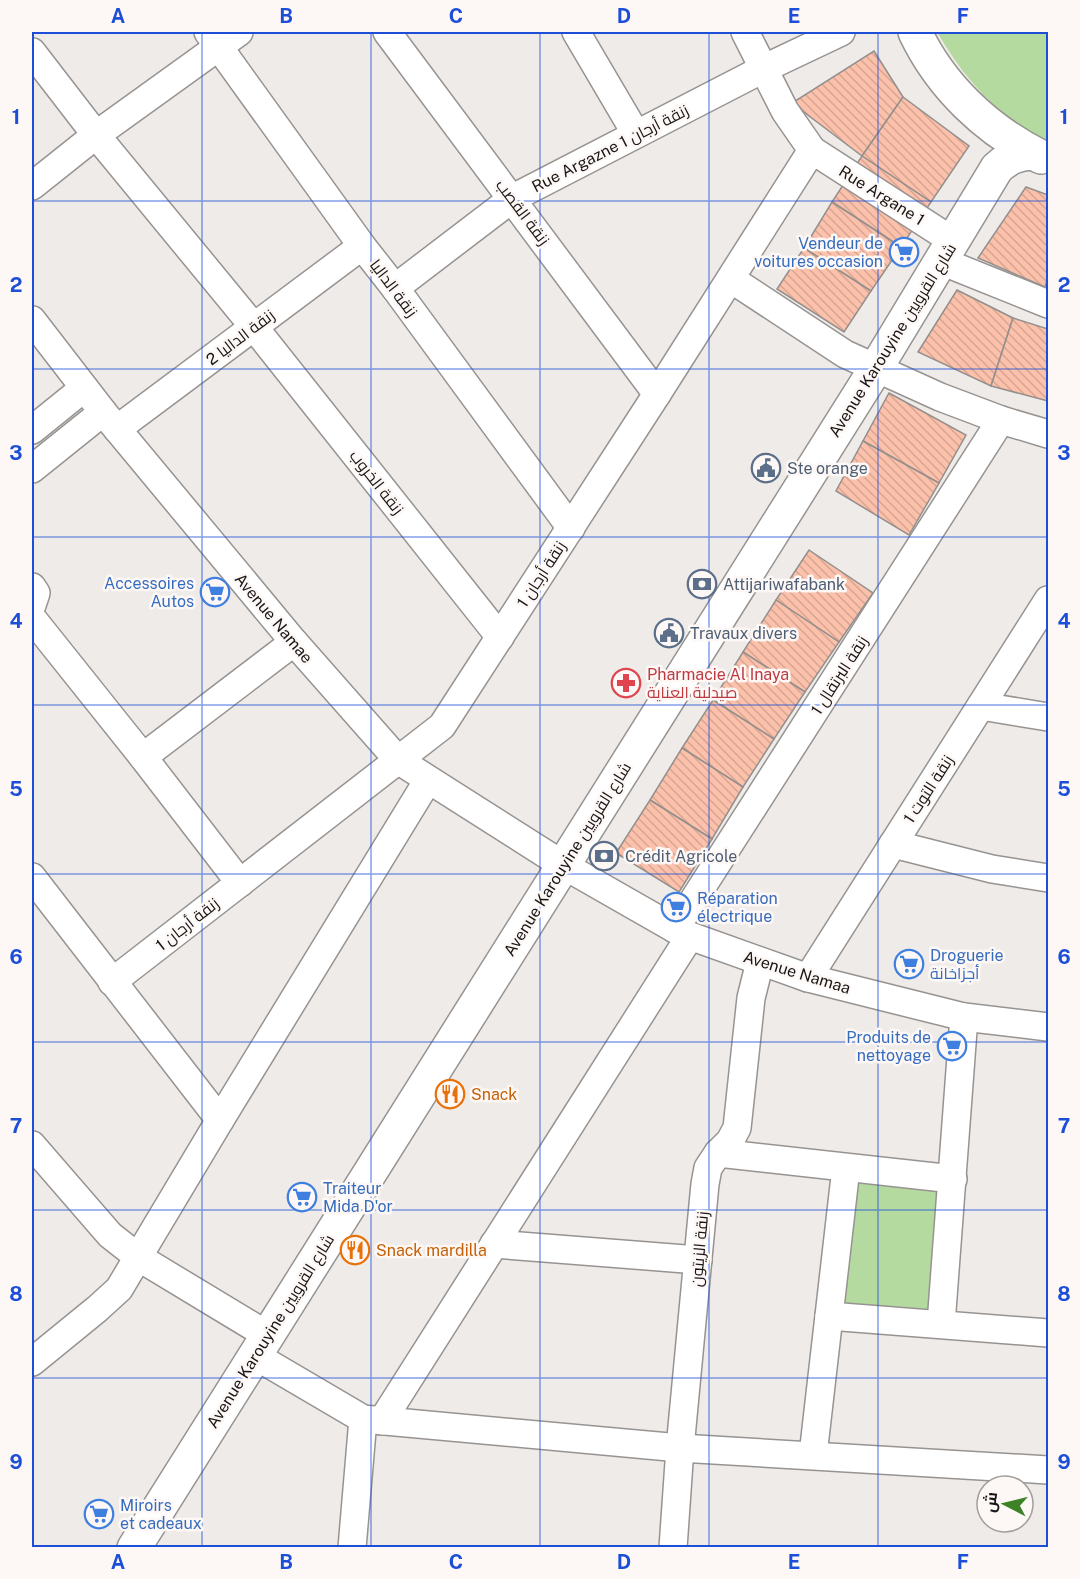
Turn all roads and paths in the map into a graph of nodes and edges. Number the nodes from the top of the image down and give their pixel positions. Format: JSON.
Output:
{"nodes":[{"id":1,"x":387,"y":32,"type":"edge"},
{"id":2,"x":576,"y":32,"type":"edge"},
{"id":3,"x":745,"y":32,"type":"edge"},
{"id":4,"x":841,"y":32,"type":"edge"},
{"id":5,"x":915,"y":32,"type":"edge"},
{"id":6,"x":222,"y":36,"type":"edge"},
{"id":7,"x":32,"y":52,"type":"edge"},
{"id":8,"x":763,"y":69,"type":"junction"},
{"id":9,"x":993,"y":128,"type":"junction"},
{"id":10,"x":636,"y":134,"type":"junction"},
{"id":11,"x":96,"y":135,"type":"junction"},
{"id":12,"x":812,"y":150,"type":"junction"},
{"id":13,"x":1040,"y":157,"type":"edge"},
{"id":14,"x":997,"y":168,"type":"junction"},
{"id":15,"x":32,"y":186,"type":"edge"},
{"id":16,"x":513,"y":198,"type":"junction"},
{"id":17,"x":362,"y":246,"type":"junction"},
{"id":18,"x":947,"y":251,"type":"junction"},
{"id":19,"x":731,"y":279,"type":"junction"},
{"id":20,"x":395,"y":288,"type":"junction"},
{"id":21,"x":1048,"y":304,"type":"edge"},
{"id":22,"x":32,"y":320,"type":"edge"},
{"id":23,"x":254,"y":327,"type":"junction"},
{"id":24,"x":876,"y":368,"type":"junction"},
{"id":25,"x":84,"y":388,"type":"junction"},
{"id":26,"x":657,"y":394,"type":"junction"},
{"id":27,"x":1001,"y":420,"type":"junction"},
{"id":28,"x":110,"y":421,"type":"junction"},
{"id":29,"x":32,"y":430,"type":"edge"},
{"id":30,"x":1048,"y":434,"type":"edge"},
{"id":31,"x":32,"y":469,"type":"edge"},
{"id":32,"x":571,"y":528,"type":"junction"},
{"id":33,"x":32,"y":587,"type":"edge"},
{"id":34,"x":1048,"y":600,"type":"edge"},
{"id":35,"x":32,"y":605,"type":"edge"},
{"id":36,"x":32,"y":618,"type":"edge"},
{"id":37,"x":500,"y":637,"type":"junction"},
{"id":38,"x":294,"y":642,"type":"junction"},
{"id":39,"x":981,"y":706,"type":"junction"},
{"id":40,"x":1048,"y":717,"type":"edge"},
{"id":41,"x":143,"y":757,"type":"junction"},
{"id":42,"x":398,"y":760,"type":"junction"},
{"id":43,"x":428,"y":780,"type":"junction"},
{"id":44,"x":893,"y":844,"type":"junction"},
{"id":45,"x":562,"y":865,"type":"junction"},
{"id":46,"x":32,"y":877,"type":"edge"},
{"id":47,"x":1048,"y":878,"type":"edge"},
{"id":48,"x":240,"y":883,"type":"junction"},
{"id":49,"x":682,"y":932,"type":"junction"},
{"id":50,"x":760,"y":962,"type":"junction"},
{"id":51,"x":808,"y":978,"type":"junction"},
{"id":52,"x":112,"y":982,"type":"junction"},
{"id":53,"x":964,"y":1017,"type":"junction"},
{"id":54,"x":1048,"y":1027,"type":"edge"},
{"id":55,"x":220,"y":1120,"type":"junction"},
{"id":56,"x":32,"y":1145,"type":"edge"},
{"id":57,"x":718,"y":1153,"type":"junction"},
{"id":58,"x":846,"y":1168,"type":"junction"},
{"id":59,"x":952,"y":1179,"type":"junction"},
{"id":60,"x":494,"y":1244,"type":"junction"},
{"id":61,"x":138,"y":1257,"type":"junction"},
{"id":62,"x":698,"y":1260,"type":"junction"},
{"id":63,"x":829,"y":1316,"type":"junction"},
{"id":64,"x":941,"y":1324,"type":"junction"},
{"id":65,"x":1048,"y":1333,"type":"edge"},
{"id":66,"x":261,"y":1345,"type":"junction"},
{"id":67,"x":32,"y":1362,"type":"edge"},
{"id":68,"x":373,"y":1420,"type":"junction"},
{"id":69,"x":680,"y":1448,"type":"junction"},
{"id":70,"x":813,"y":1455,"type":"junction"},
{"id":71,"x":1048,"y":1470,"type":"edge"},
{"id":72,"x":134,"y":1548,"type":"edge"},
{"id":73,"x":352,"y":1548,"type":"edge"},
{"id":74,"x":673,"y":1548,"type":"edge"}],
"edges":[{"from":1,"to":16,"type":"street","name":"زنقة القصب"},
{"from":2,"to":10,"type":"street"},
{"from":3,"to":8,"type":"street"},
{"from":4,"to":8,"type":"street","name":"Rue Argazne 1 زنقة أرجان"},
{"from":5,"to":9,"type":"street"},
{"from":6,"to":11,"type":"street"},
{"from":6,"to":17,"type":"street","name":"زنقة الداليا"},
{"from":7,"to":11,"type":"street","name":"زنقة الخروب"},
{"from":8,"to":10,"type":"street","name":"Rue Argazne 1 زنقة أرجان"},
{"from":8,"to":12,"type":"street"},
{"from":9,"to":13,"type":"street"},
{"from":9,"to":14,"type":"street"},
{"from":10,"to":16,"type":"street","name":"Rue Argazne 1 زنقة أرجان"},
{"from":11,"to":15,"type":"street"},
{"from":11,"to":23,"type":"street","name":"زنقة الخروب"},
{"from":12,"to":18,"type":"street","name":"Rue Argane 1"},
{"from":12,"to":19,"type":"street","name":"زنقة أرجان 1"},
{"from":13,"to":14,"type":"street","name":"Avenue Karouyine شارع القرويين"},
{"from":14,"to":18,"type":"street","name":"Avenue Karouyine شارع القرويين"},
{"from":16,"to":20,"type":"street","name":"Rue Argazne 1 زنقة أرجان"},
{"from":16,"to":26,"type":"street","name":"زنقة القصب"},
{"from":17,"to":20,"type":"street","name":"زنقة الداليا"},
{"from":17,"to":23,"type":"street","name":"زنقة الداليا 2"},
{"from":18,"to":21,"type":"street","name":"Rue Argane 1"},
{"from":18,"to":24,"type":"street","name":"Avenue Karouyine شارع القرويين"},
{"from":19,"to":24,"type":"street"},
{"from":19,"to":26,"type":"street","name":"زنقة أرجان 1"},
{"from":20,"to":32,"type":"street","name":"زنقة الداليا"},
{"from":22,"to":25,"type":"street","name":"Avenue Namae"},
{"from":23,"to":28,"type":"street","name":"زنقة الداليا 2"},
{"from":23,"to":37,"type":"street","name":"زنقة الخروب"},
{"from":24,"to":27,"type":"street"},
{"from":24,"to":45,"type":"street","name":"Avenue Karouyine شارع القرويين"},
{"from":25,"to":28,"type":"street","name":"Avenue Namae"},
{"from":25,"to":29,"type":"street"},
{"from":26,"to":32,"type":"street","name":"زنقة أرجان 1"},
{"from":27,"to":30,"type":"street"},
{"from":27,"to":49,"type":"street","name":"زنقة البرتقال 1"},
{"from":28,"to":31,"type":"street","name":"زنقة الداليا 2"},
{"from":28,"to":38,"type":"street","name":"Avenue Namae"},
{"from":32,"to":37,"type":"street","name":"زنقة أرجان 1"},
{"from":33,"to":35,"type":"street"},
{"from":34,"to":39,"type":"street","name":"زنقة التوت 1"},
{"from":36,"to":41,"type":"street"},
{"from":37,"to":42,"type":"street","name":"زنقة أرجان 1"},
{"from":38,"to":41,"type":"street"},
{"from":38,"to":42,"type":"street","name":"Avenue Namae"},
{"from":39,"to":40,"type":"street"},
{"from":39,"to":44,"type":"street","name":"زنقة التوت 1"},
{"from":41,"to":48,"type":"street"},
{"from":42,"to":43,"type":"street","name":"Avenue Namae"},
{"from":42,"to":48,"type":"street","name":"زنقة أرجان 1"},
{"from":43,"to":45,"type":"street","name":"Avenue Namae"},
{"from":43,"to":55,"type":"street"},
{"from":44,"to":47,"type":"street"},
{"from":44,"to":51,"type":"street","name":"زنقة التوت 1"},
{"from":45,"to":49,"type":"street","name":"Avenue Namaa"},
{"from":45,"to":66,"type":"street","name":"Avenue Karouyine شارع القرويين"},
{"from":46,"to":52,"type":"street"},
{"from":48,"to":52,"type":"street","name":"زنقة أرجان 1"},
{"from":49,"to":50,"type":"street","name":"Avenue Namaa"},
{"from":49,"to":60,"type":"street","name":"زنقة البرتقال 1"},
{"from":50,"to":51,"type":"street","name":"Avenue Namaa"},
{"from":50,"to":57,"type":"street","name":"زنقة الزيتون"},
{"from":51,"to":53,"type":"street","name":"Avenue Namaa"},
{"from":52,"to":55,"type":"street"},
{"from":53,"to":54,"type":"street","name":"Avenue Namaa"},
{"from":53,"to":59,"type":"street"},
{"from":55,"to":61,"type":"street"},
{"from":56,"to":61,"type":"street"},
{"from":57,"to":58,"type":"street"},
{"from":57,"to":62,"type":"street","name":"زنقة الزيتون"},
{"from":58,"to":59,"type":"street"},
{"from":58,"to":63,"type":"street"},
{"from":59,"to":64,"type":"street"},
{"from":60,"to":62,"type":"street"},
{"from":60,"to":68,"type":"street","name":"زنقة البرتقال 1"},
{"from":61,"to":66,"type":"street"},
{"from":61,"to":67,"type":"street"},
{"from":62,"to":69,"type":"street","name":"زنقة الزيتون"},
{"from":63,"to":64,"type":"street"},
{"from":63,"to":70,"type":"street"},
{"from":64,"to":65,"type":"street"},
{"from":66,"to":68,"type":"street"},
{"from":66,"to":72,"type":"street","name":"Avenue Karouyine شارع القرويين"},
{"from":68,"to":69,"type":"street"},
{"from":68,"to":73,"type":"street"},
{"from":69,"to":70,"type":"street"},
{"from":69,"to":74,"type":"street","name":"زنقة الزيتون"},
{"from":70,"to":71,"type":"street"}]}
